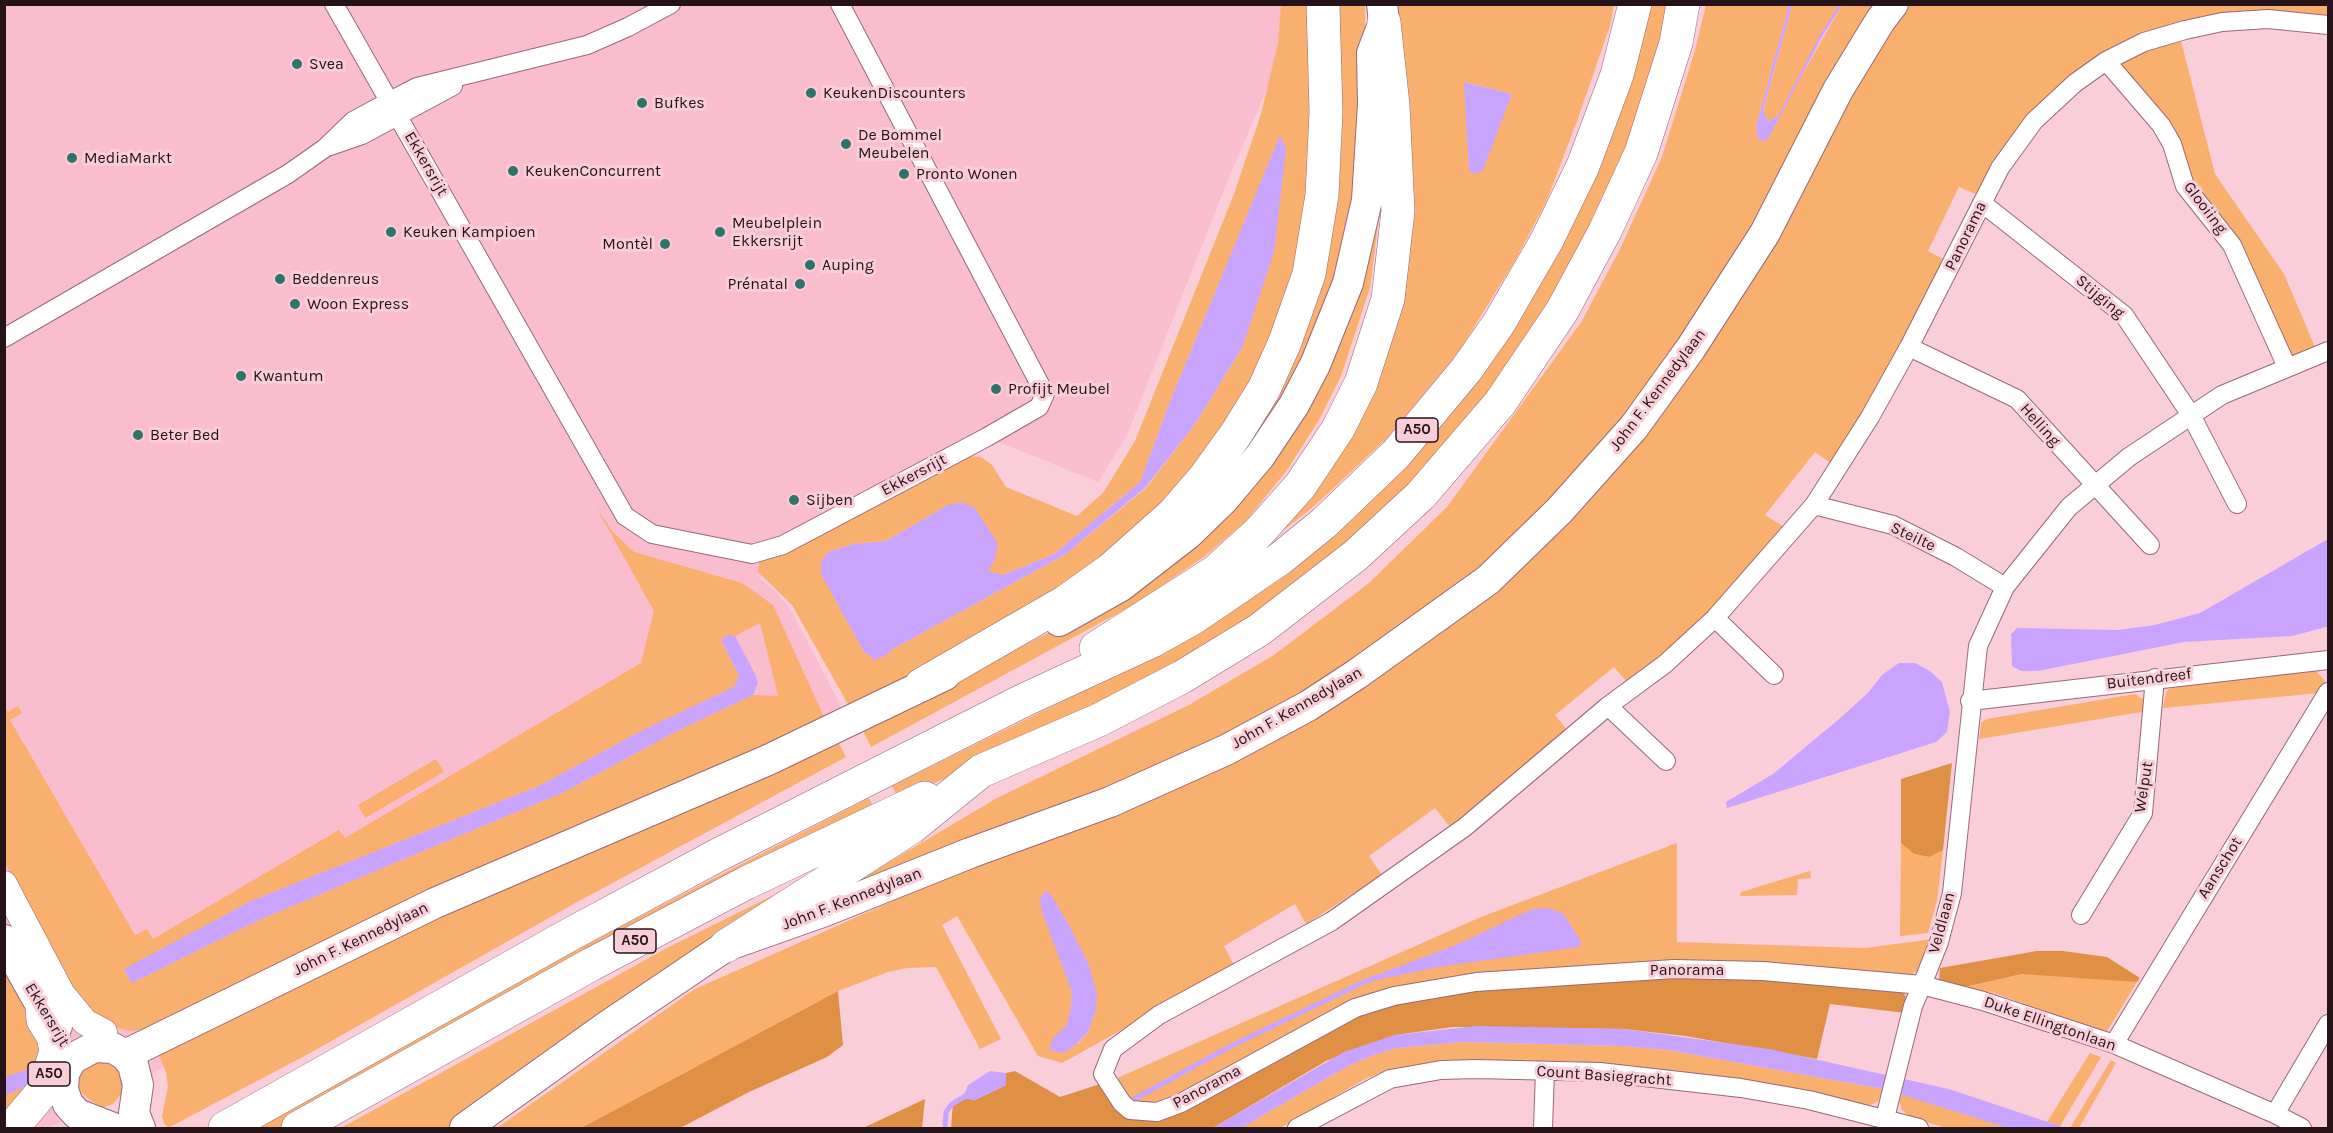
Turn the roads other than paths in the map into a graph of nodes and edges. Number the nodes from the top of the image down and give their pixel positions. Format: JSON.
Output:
{"nodes":[{"id":1,"x":334,"y":4,"type":"edge"},
{"id":2,"x":671,"y":4,"type":"edge"},
{"id":3,"x":840,"y":4,"type":"edge"},
{"id":4,"x":1323,"y":4,"type":"edge"},
{"id":5,"x":1635,"y":4,"type":"edge"},
{"id":6,"x":1683,"y":4,"type":"edge"},
{"id":7,"x":1893,"y":4,"type":"edge"},
{"id":8,"x":1383,"y":13,"type":"edge"},
{"id":9,"x":2328,"y":26,"type":"edge"},
{"id":10,"x":2106,"y":61,"type":"junction"},
{"id":11,"x":393,"y":108,"type":"junction"},
{"id":12,"x":1982,"y":203,"type":"junction"},
{"id":13,"x":4,"y":338,"type":"edge"},
{"id":14,"x":1909,"y":347,"type":"junction"},
{"id":15,"x":2328,"y":351,"type":"edge"},
{"id":16,"x":2287,"y":367,"type":"junction"},
{"id":17,"x":2191,"y":415,"type":"junction"},
{"id":18,"x":2095,"y":486,"type":"junction"},
{"id":19,"x":2237,"y":504,"type":"dead end"},
{"id":20,"x":1814,"y":505,"type":"junction"},
{"id":21,"x":2150,"y":544,"type":"dead end"},
{"id":22,"x":2005,"y":587,"type":"junction"},
{"id":23,"x":1715,"y":618,"type":"junction"},
{"id":24,"x":2328,"y":660,"type":"edge"},
{"id":25,"x":1774,"y":675,"type":"dead end"},
{"id":26,"x":2155,"y":678,"type":"junction"},
{"id":27,"x":921,"y":685,"type":"junction"},
{"id":28,"x":2328,"y":692,"type":"edge"},
{"id":29,"x":1022,"y":701,"type":"junction"},
{"id":30,"x":1970,"y":701,"type":"junction"},
{"id":31,"x":1608,"y":706,"type":"junction"},
{"id":32,"x":1666,"y":761,"type":"dead end"},
{"id":33,"x":981,"y":771,"type":"junction"},
{"id":34,"x":4,"y":884,"type":"edge"},
{"id":35,"x":2081,"y":915,"type":"dead end"},
{"id":36,"x":4,"y":939,"type":"edge"},
{"id":37,"x":726,"y":946,"type":"junction"},
{"id":38,"x":1922,"y":985,"type":"junction"},
{"id":39,"x":52,"y":1000,"type":"junction"},
{"id":40,"x":2328,"y":1024,"type":"edge"},
{"id":41,"x":2114,"y":1044,"type":"junction"},
{"id":42,"x":90,"y":1046,"type":"junction"},
{"id":43,"x":132,"y":1052,"type":"junction"},
{"id":44,"x":1545,"y":1071,"type":"junction"},
{"id":45,"x":63,"y":1090,"type":"junction"},
{"id":46,"x":2275,"y":1114,"type":"junction"},
{"id":47,"x":1885,"y":1118,"type":"junction"},
{"id":48,"x":13,"y":1125,"type":"edge"},
{"id":49,"x":113,"y":1128,"type":"edge"},
{"id":50,"x":140,"y":1128,"type":"edge"},
{"id":51,"x":151,"y":1128,"type":"edge"},
{"id":52,"x":225,"y":1128,"type":"edge"},
{"id":53,"x":298,"y":1128,"type":"edge"},
{"id":54,"x":465,"y":1128,"type":"edge"},
{"id":55,"x":1296,"y":1128,"type":"edge"},
{"id":56,"x":1543,"y":1128,"type":"edge"},
{"id":57,"x":1919,"y":1128,"type":"edge"},
{"id":58,"x":2302,"y":1128,"type":"edge"}],
"edges":[{"from":1,"to":11,"type":"street","name":"Ekkersrijt"},
{"from":2,"to":11,"type":"street","name":"Ekkersrijt"},
{"from":3,"to":11,"type":"street","name":"Ekkersrijt"},
{"from":4,"to":27,"type":"highway"},
{"from":5,"to":29,"type":"highway","number":"A50"},
{"from":6,"to":33,"type":"highway","number":"A50"},
{"from":7,"to":37,"type":"highway","name":"John F. Kennedylaan"},
{"from":8,"to":27,"type":"highway","name":"John F. Kennedylaan"},
{"from":8,"to":29,"type":"highway","number":"A50"},
{"from":9,"to":10,"type":"street","name":"Panorama"},
{"from":10,"to":12,"type":"street","name":"Panorama"},
{"from":10,"to":16,"type":"street","name":"Glooiing"},
{"from":11,"to":13,"type":"street","name":"Ekkersrijt"},
{"from":12,"to":14,"type":"street","name":"Panorama"},
{"from":12,"to":17,"type":"street","name":"Stijging"},
{"from":14,"to":18,"type":"street","name":"Helling"},
{"from":14,"to":20,"type":"street","name":"Panorama"},
{"from":15,"to":16,"type":"street"},
{"from":16,"to":17,"type":"street"},
{"from":17,"to":18,"type":"street"},
{"from":17,"to":19,"type":"street"},
{"from":18,"to":21,"type":"street"},
{"from":18,"to":22,"type":"street"},
{"from":20,"to":22,"type":"street","name":"Steilte"},
{"from":20,"to":23,"type":"street","name":"Panorama"},
{"from":22,"to":30,"type":"street"},
{"from":23,"to":25,"type":"street"},
{"from":23,"to":31,"type":"street","name":"Panorama"},
{"from":24,"to":26,"type":"street","name":"Buitendreef"},
{"from":26,"to":30,"type":"street","name":"Buitendreef"},
{"from":26,"to":35,"type":"street","name":"Welput"},
{"from":27,"to":43,"type":"highway","name":"John F. Kennedylaan"},
{"from":28,"to":41,"type":"street","name":"Aanschot"},
{"from":29,"to":52,"type":"highway","number":"A50"},
{"from":30,"to":38,"type":"street","name":"Veldlaan"},
{"from":31,"to":32,"type":"street"},
{"from":31,"to":38,"type":"street","name":"Panorama"},
{"from":33,"to":37,"type":"highway","number":"A50"},
{"from":33,"to":53,"type":"highway","number":"A50"},
{"from":34,"to":39,"type":"main road","name":"Ekkersrijt"},
{"from":36,"to":39,"type":"highway","name":"Ekkersrijt"},
{"from":37,"to":54,"type":"highway","name":"John F. Kennedylaan"},
{"from":38,"to":41,"type":"street","name":"Duke Ellingtonlaan"},
{"from":38,"to":47,"type":"street"},
{"from":39,"to":42,"type":"main road","name":"Ekkersrijt"},
{"from":39,"to":42,"type":"highway","name":"Ekkersrijt"},
{"from":39,"to":48,"type":"highway","number":"A50"},
{"from":40,"to":46,"type":"street"},
{"from":41,"to":46,"type":"street","name":"Duke Ellingtonlaan"},
{"from":42,"to":43,"type":"highway"},
{"from":42,"to":45,"type":"highway"},
{"from":43,"to":50,"type":"highway"},
{"from":43,"to":51,"type":"highway"},
{"from":44,"to":47,"type":"street","name":"Count Basiegracht"},
{"from":44,"to":55,"type":"street","name":"Count Basiegracht"},
{"from":44,"to":56,"type":"street"},
{"from":45,"to":48,"type":"highway","number":"A50"},
{"from":45,"to":49,"type":"highway"},
{"from":46,"to":58,"type":"street","name":"Duke Ellingtonlaan"},
{"from":47,"to":57,"type":"street","name":"Count Basiegracht"}]}
